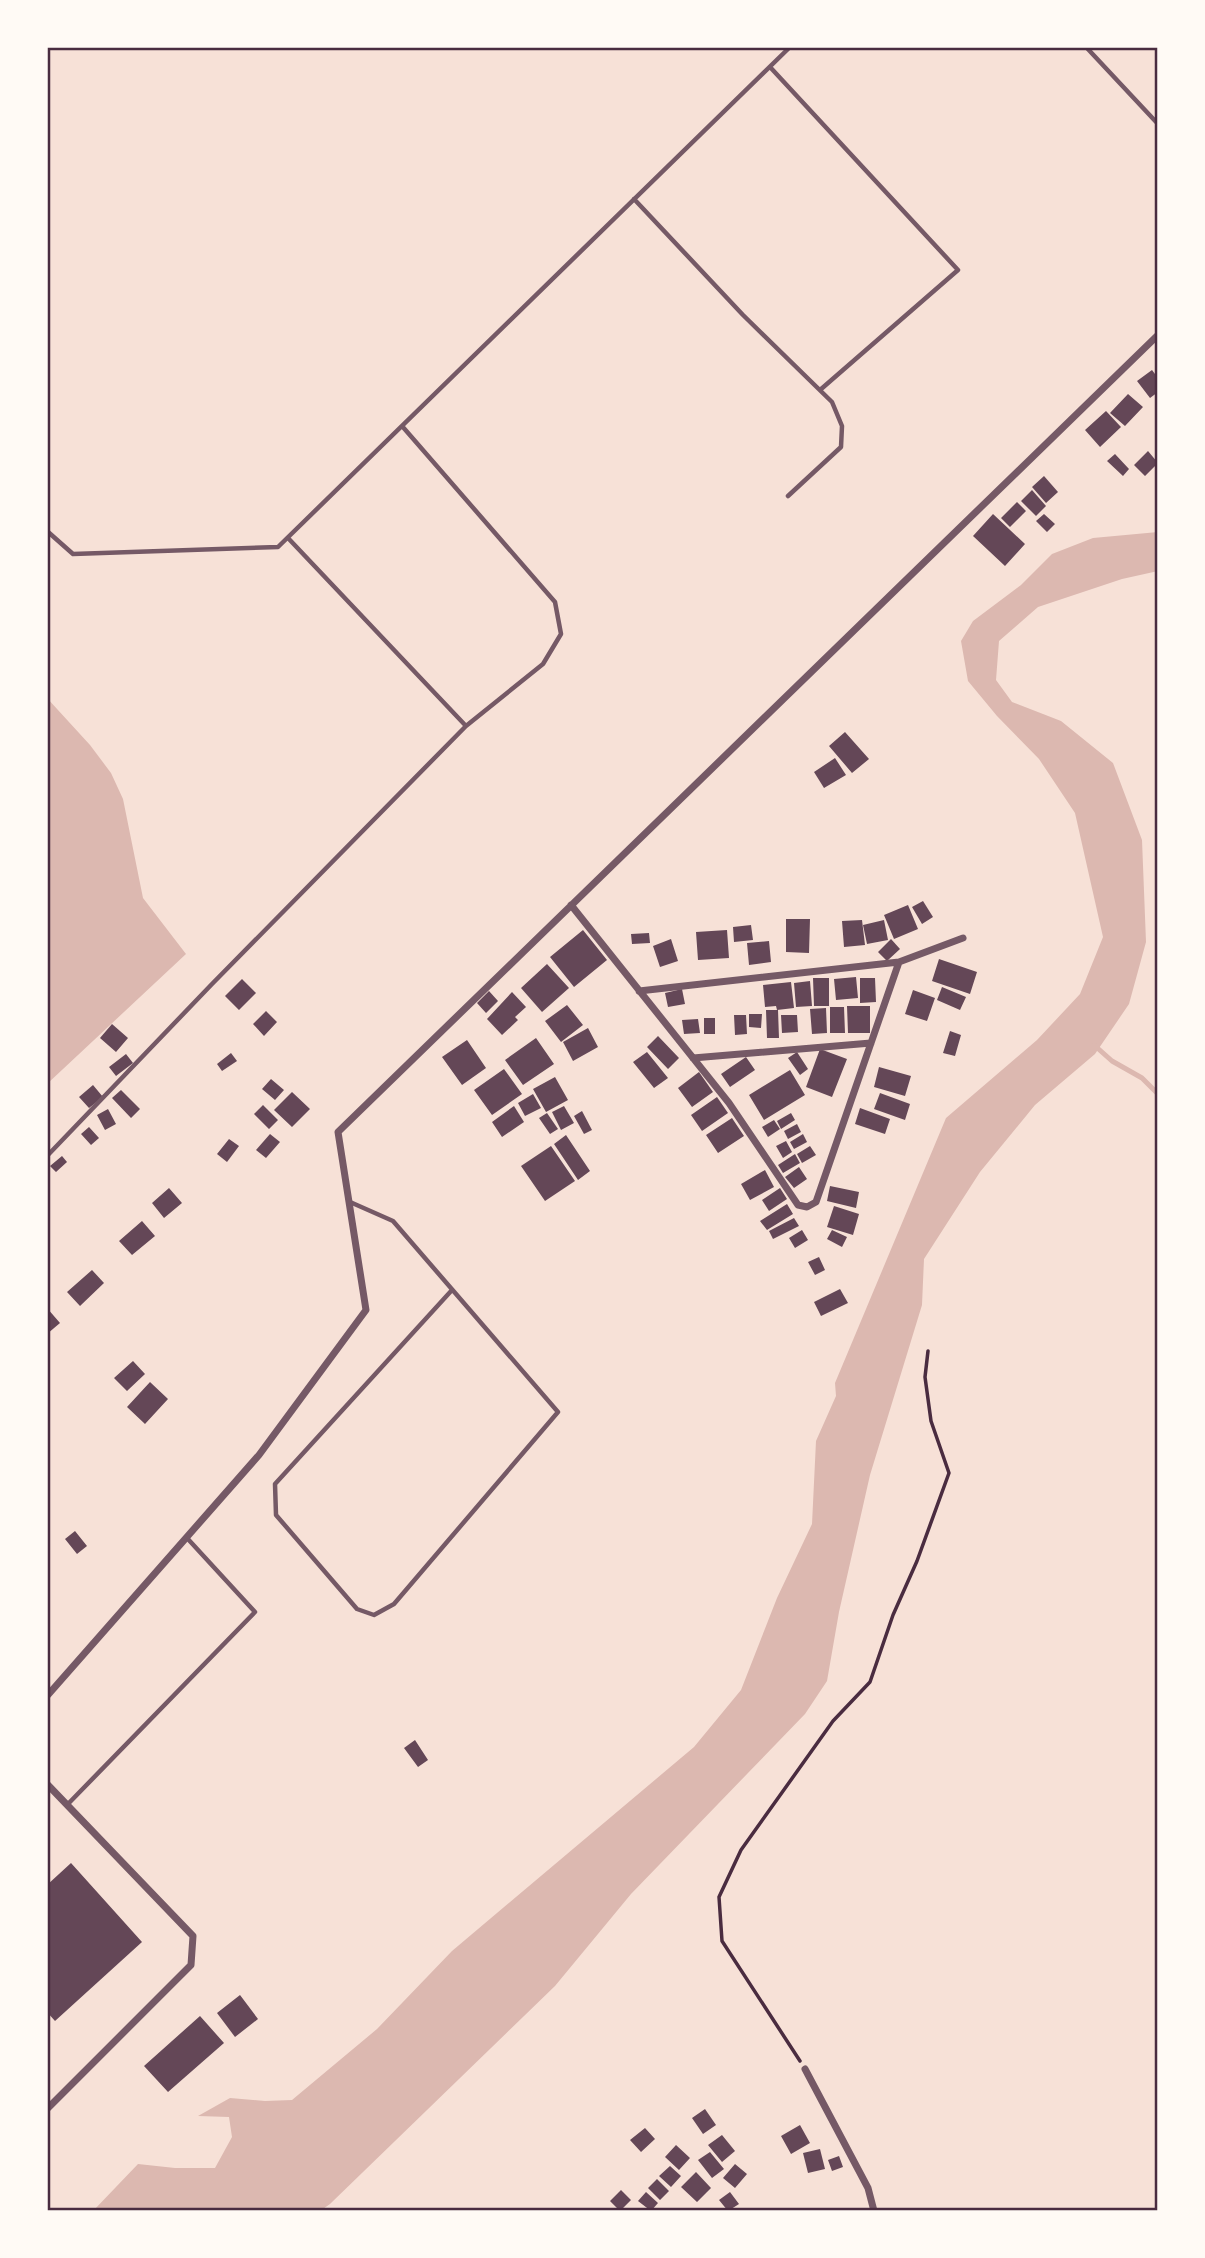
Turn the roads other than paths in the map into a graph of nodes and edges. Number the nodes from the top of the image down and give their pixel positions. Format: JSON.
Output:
{"nodes":[{"id":1,"x":790,"y":47,"type":"edge"},
{"id":2,"x":1086,"y":47,"type":"edge"},
{"id":3,"x":770,"y":67,"type":"junction"},
{"id":4,"x":1158,"y":124,"type":"edge"},
{"id":5,"x":635,"y":199,"type":"junction"},
{"id":6,"x":1158,"y":335,"type":"edge"},
{"id":7,"x":820,"y":390,"type":"junction"},
{"id":8,"x":402,"y":426,"type":"junction"},
{"id":9,"x":788,"y":496,"type":"dead end"},
{"id":10,"x":47,"y":531,"type":"edge"},
{"id":11,"x":288,"y":538,"type":"junction"},
{"id":12,"x":466,"y":726,"type":"junction"},
{"id":13,"x":571,"y":905,"type":"junction"},
{"id":14,"x":963,"y":938,"type":"dead end"},
{"id":15,"x":899,"y":962,"type":"junction"},
{"id":16,"x":639,"y":991,"type":"junction"},
{"id":17,"x":871,"y":1043,"type":"junction"},
{"id":18,"x":693,"y":1058,"type":"junction"},
{"id":19,"x":47,"y":1156,"type":"edge"},
{"id":20,"x":349,"y":1201,"type":"junction"},
{"id":21,"x":452,"y":1290,"type":"junction"},
{"id":22,"x":186,"y":1537,"type":"junction"},
{"id":23,"x":47,"y":1696,"type":"edge"},
{"id":24,"x":47,"y":1784,"type":"edge"},
{"id":25,"x":67,"y":1805,"type":"junction"},
{"id":26,"x":805,"y":2068,"type":"road end"},
{"id":27,"x":47,"y":2109,"type":"edge"},
{"id":28,"x":874,"y":2211,"type":"edge"}],
"edges":[{"from":1,"to":3,"type":"lane"},
{"from":2,"to":4,"type":"lane"},
{"from":3,"to":5,"type":"lane"},
{"from":3,"to":7,"type":"lane"},
{"from":5,"to":7,"type":"lane"},
{"from":5,"to":8,"type":"lane"},
{"from":6,"to":13,"type":"street"},
{"from":7,"to":9,"type":"lane"},
{"from":8,"to":11,"type":"lane"},
{"from":8,"to":12,"type":"lane"},
{"from":10,"to":11,"type":"lane"},
{"from":11,"to":12,"type":"lane"},
{"from":12,"to":19,"type":"lane"},
{"from":13,"to":16,"type":"street"},
{"from":13,"to":20,"type":"street"},
{"from":14,"to":15,"type":"street"},
{"from":15,"to":16,"type":"street"},
{"from":15,"to":17,"type":"street"},
{"from":16,"to":18,"type":"street"},
{"from":17,"to":18,"type":"street"},
{"from":17,"to":18,"type":"street"},
{"from":20,"to":21,"type":"lane"},
{"from":20,"to":22,"type":"street"},
{"from":21,"to":21,"type":"lane"},
{"from":22,"to":23,"type":"street"},
{"from":22,"to":25,"type":"lane"},
{"from":24,"to":25,"type":"street"},
{"from":25,"to":27,"type":"street"},
{"from":26,"to":28,"type":"street"}]}
